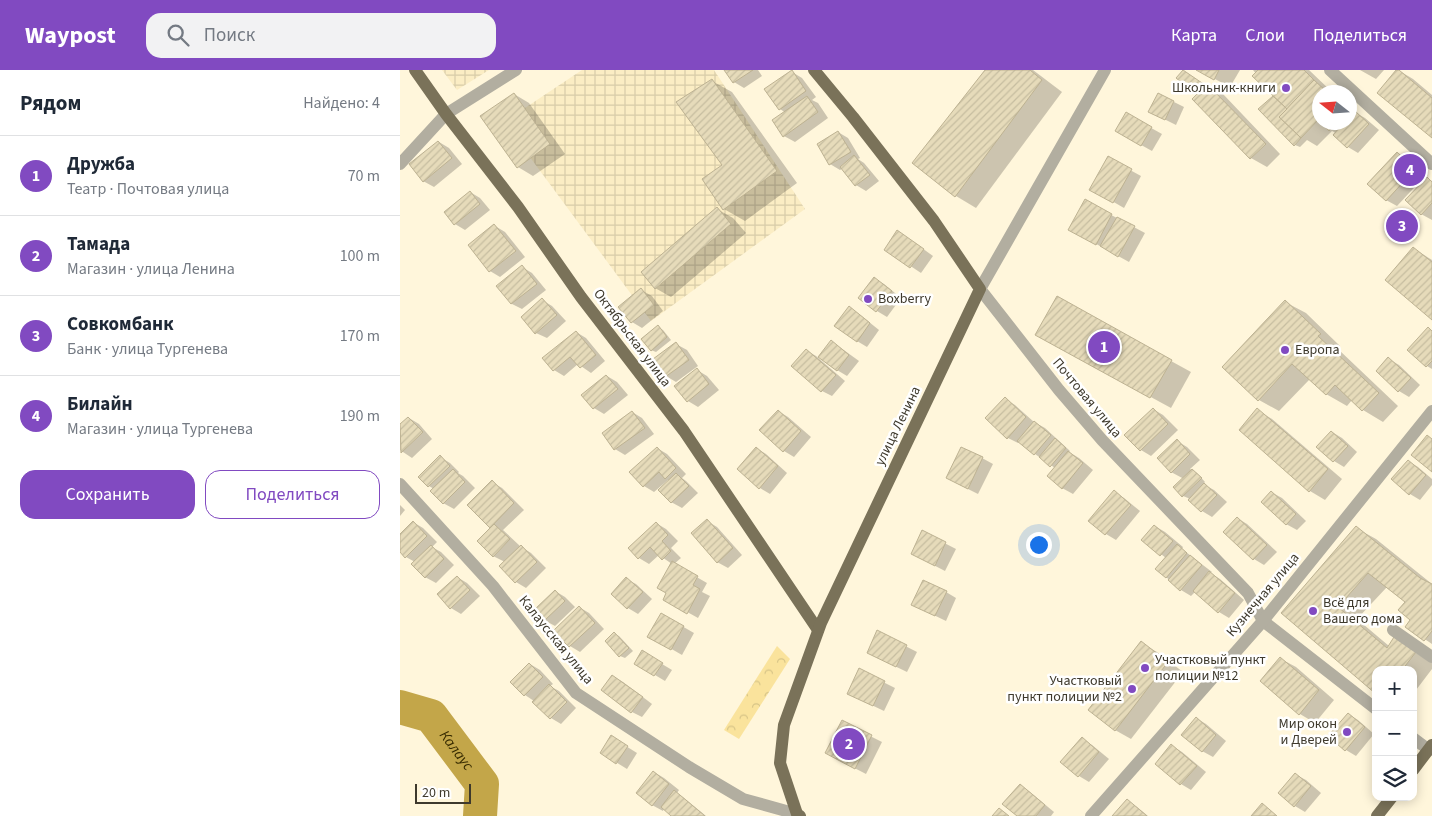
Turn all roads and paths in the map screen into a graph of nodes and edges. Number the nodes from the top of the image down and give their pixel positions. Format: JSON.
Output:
{"nodes":[{"id":1,"x":415,"y":70,"type":"edge"},
{"id":2,"x":516,"y":70,"type":"edge"},
{"id":3,"x":814,"y":70,"type":"edge"},
{"id":4,"x":1105,"y":70,"type":"edge"},
{"id":5,"x":1330,"y":70,"type":"edge"},
{"id":6,"x":446,"y":114,"type":"junction"},
{"id":7,"x":400,"y":164,"type":"edge"},
{"id":8,"x":1432,"y":164,"type":"edge"},
{"id":9,"x":980,"y":289,"type":"junction"},
{"id":10,"x":1432,"y":411,"type":"edge"},
{"id":11,"x":400,"y":484,"type":"edge"},
{"id":12,"x":1263,"y":621,"type":"junction"},
{"id":13,"x":818,"y":630,"type":"junction"},
{"id":14,"x":1393,"y":630,"type":"dead end"},
{"id":15,"x":1432,"y":657,"type":"edge"},
{"id":16,"x":1372,"y":706,"type":"edge"},
{"id":17,"x":1417,"y":740,"type":"edge"},
{"id":18,"x":1430,"y":748,"type":"edge"},
{"id":19,"x":1417,"y":765,"type":"edge"},
{"id":20,"x":1389,"y":801,"type":"edge"},
{"id":21,"x":798,"y":815,"type":"edge"},
{"id":22,"x":1091,"y":816,"type":"edge"},
{"id":23,"x":1378,"y":816,"type":"edge"}],
"edges":[{"from":1,"to":6,"type":"main road","name":"Октябрьская улица"},
{"from":2,"to":6,"type":"street"},
{"from":3,"to":9,"type":"main road","name":"Почтовая улица"},
{"from":4,"to":9,"type":"street","name":"улица Ленина"},
{"from":5,"to":8,"type":"street"},
{"from":6,"to":7,"type":"street"},
{"from":6,"to":13,"type":"main road","name":"Октябрьская улица"},
{"from":9,"to":12,"type":"street","name":"Почтовая улица"},
{"from":9,"to":13,"type":"main road","name":"улица Ленина"},
{"from":10,"to":12,"type":"street","name":"Кузнечная улица"},
{"from":11,"to":21,"type":"street","name":"Калаусская улица"},
{"from":12,"to":16,"type":"street","name":"Почтовая улица"},
{"from":12,"to":22,"type":"street","name":"Кузнечная улица"},
{"from":13,"to":21,"type":"main road","name":"улица Ленина"},
{"from":14,"to":15,"type":"street"},
{"from":17,"to":18,"type":"street"},
{"from":18,"to":19,"type":"main road"},
{"from":20,"to":23,"type":"main road"}]}
